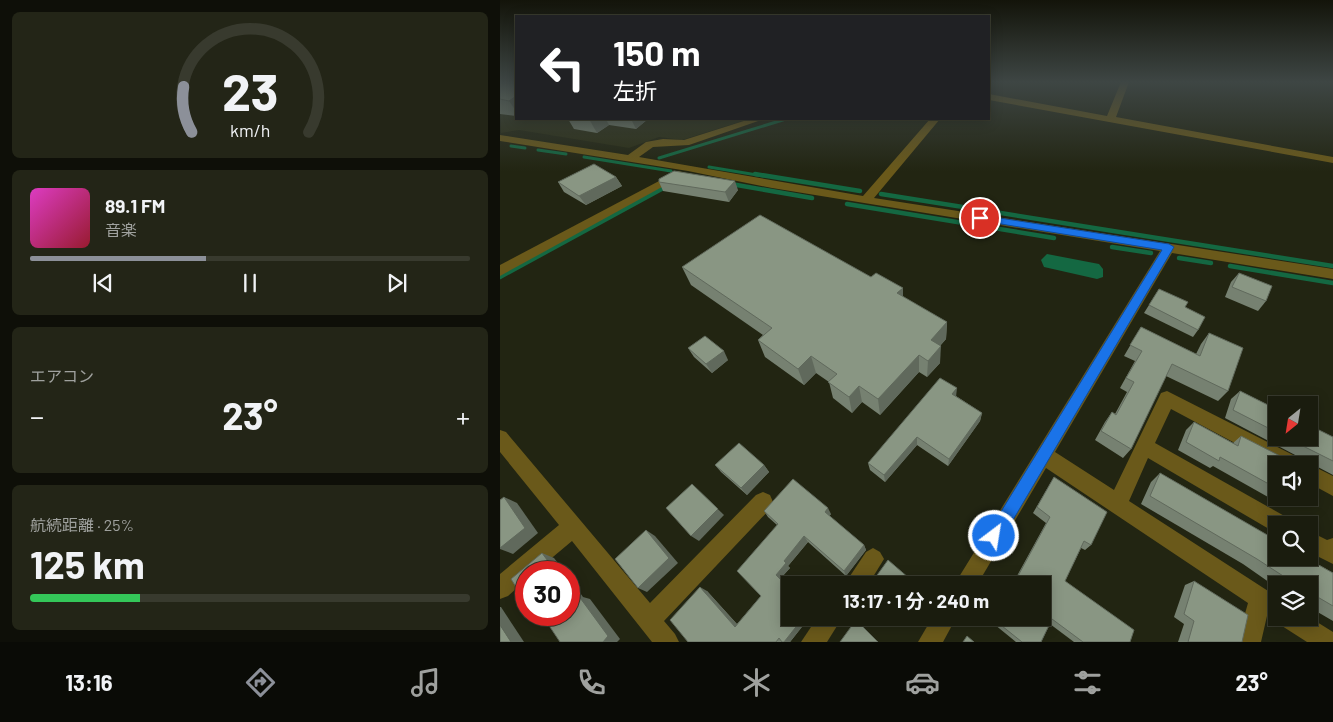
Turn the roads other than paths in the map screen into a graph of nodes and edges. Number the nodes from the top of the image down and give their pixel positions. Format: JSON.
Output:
{"nodes":[{"id":1,"x":1076,"y":112,"type":"edge"},
{"id":2,"x":1114,"y":112,"type":"edge"},
{"id":3,"x":1111,"y":118,"type":"junction"},
{"id":4,"x":756,"y":120,"type":"edge"},
{"id":5,"x":934,"y":120,"type":"edge"},
{"id":6,"x":500,"y":138,"type":"edge"},
{"id":7,"x":630,"y":159,"type":"junction"},
{"id":8,"x":1333,"y":160,"type":"edge"},
{"id":9,"x":688,"y":168,"type":"junction"},
{"id":10,"x":866,"y":200,"type":"junction"},
{"id":11,"x":1169,"y":247,"type":"junction"},
{"id":12,"x":500,"y":271,"type":"edge"},
{"id":13,"x":1333,"y":274,"type":"edge"},
{"id":14,"x":500,"y":438,"type":"edge"},
{"id":15,"x":1144,"y":446,"type":"junction"},
{"id":16,"x":1043,"y":455,"type":"junction"},
{"id":17,"x":1277,"y":456,"type":"edge"},
{"id":18,"x":1318,"y":478,"type":"edge"},
{"id":19,"x":1333,"y":486,"type":"edge"},
{"id":20,"x":763,"y":502,"type":"dead end"},
{"id":21,"x":1118,"y":504,"type":"junction"},
{"id":22,"x":1268,"y":518,"type":"edge"},
{"id":23,"x":574,"y":526,"type":"junction"},
{"id":24,"x":1318,"y":546,"type":"edge"},
{"id":25,"x":1333,"y":548,"type":"edge"},
{"id":26,"x":873,"y":559,"type":"dead end"},
{"id":27,"x":861,"y":576,"type":"edge"},
{"id":28,"x":969,"y":576,"type":"edge"},
{"id":29,"x":500,"y":588,"type":"edge"},
{"id":30,"x":1268,"y":603,"type":"edge"},
{"id":31,"x":649,"y":620,"type":"junction"},
{"id":32,"x":825,"y":626,"type":"edge"},
{"id":33,"x":940,"y":626,"type":"edge"},
{"id":34,"x":1303,"y":626,"type":"edge"},
{"id":35,"x":667,"y":642,"type":"edge"},
{"id":36,"x":814,"y":642,"type":"edge"},
{"id":37,"x":930,"y":642,"type":"edge"},
{"id":38,"x":1249,"y":642,"type":"edge"},
{"id":39,"x":1328,"y":642,"type":"edge"}],
"edges":[{"from":1,"to":3,"type":"street"},
{"from":2,"to":3,"type":"street"},
{"from":3,"to":8,"type":"street"},
{"from":4,"to":7,"type":"street"},
{"from":5,"to":10,"type":"street"},
{"from":6,"to":7,"type":"street"},
{"from":7,"to":9,"type":"street"},
{"from":9,"to":10,"type":"street"},
{"from":9,"to":12,"type":"street"},
{"from":10,"to":11,"type":"street"},
{"from":11,"to":13,"type":"street"},
{"from":11,"to":16,"type":"street"},
{"from":14,"to":23,"type":"street"},
{"from":15,"to":17,"type":"street"},
{"from":15,"to":21,"type":"street"},
{"from":15,"to":22,"type":"street"},
{"from":16,"to":21,"type":"street"},
{"from":16,"to":28,"type":"street"},
{"from":18,"to":19,"type":"street"},
{"from":20,"to":31,"type":"street"},
{"from":21,"to":30,"type":"street"},
{"from":23,"to":29,"type":"street"},
{"from":23,"to":31,"type":"street"},
{"from":24,"to":25,"type":"street"},
{"from":26,"to":27,"type":"street"},
{"from":30,"to":38,"type":"street"},
{"from":31,"to":35,"type":"street"},
{"from":32,"to":36,"type":"street"},
{"from":33,"to":37,"type":"street"},
{"from":34,"to":39,"type":"street"}]}
